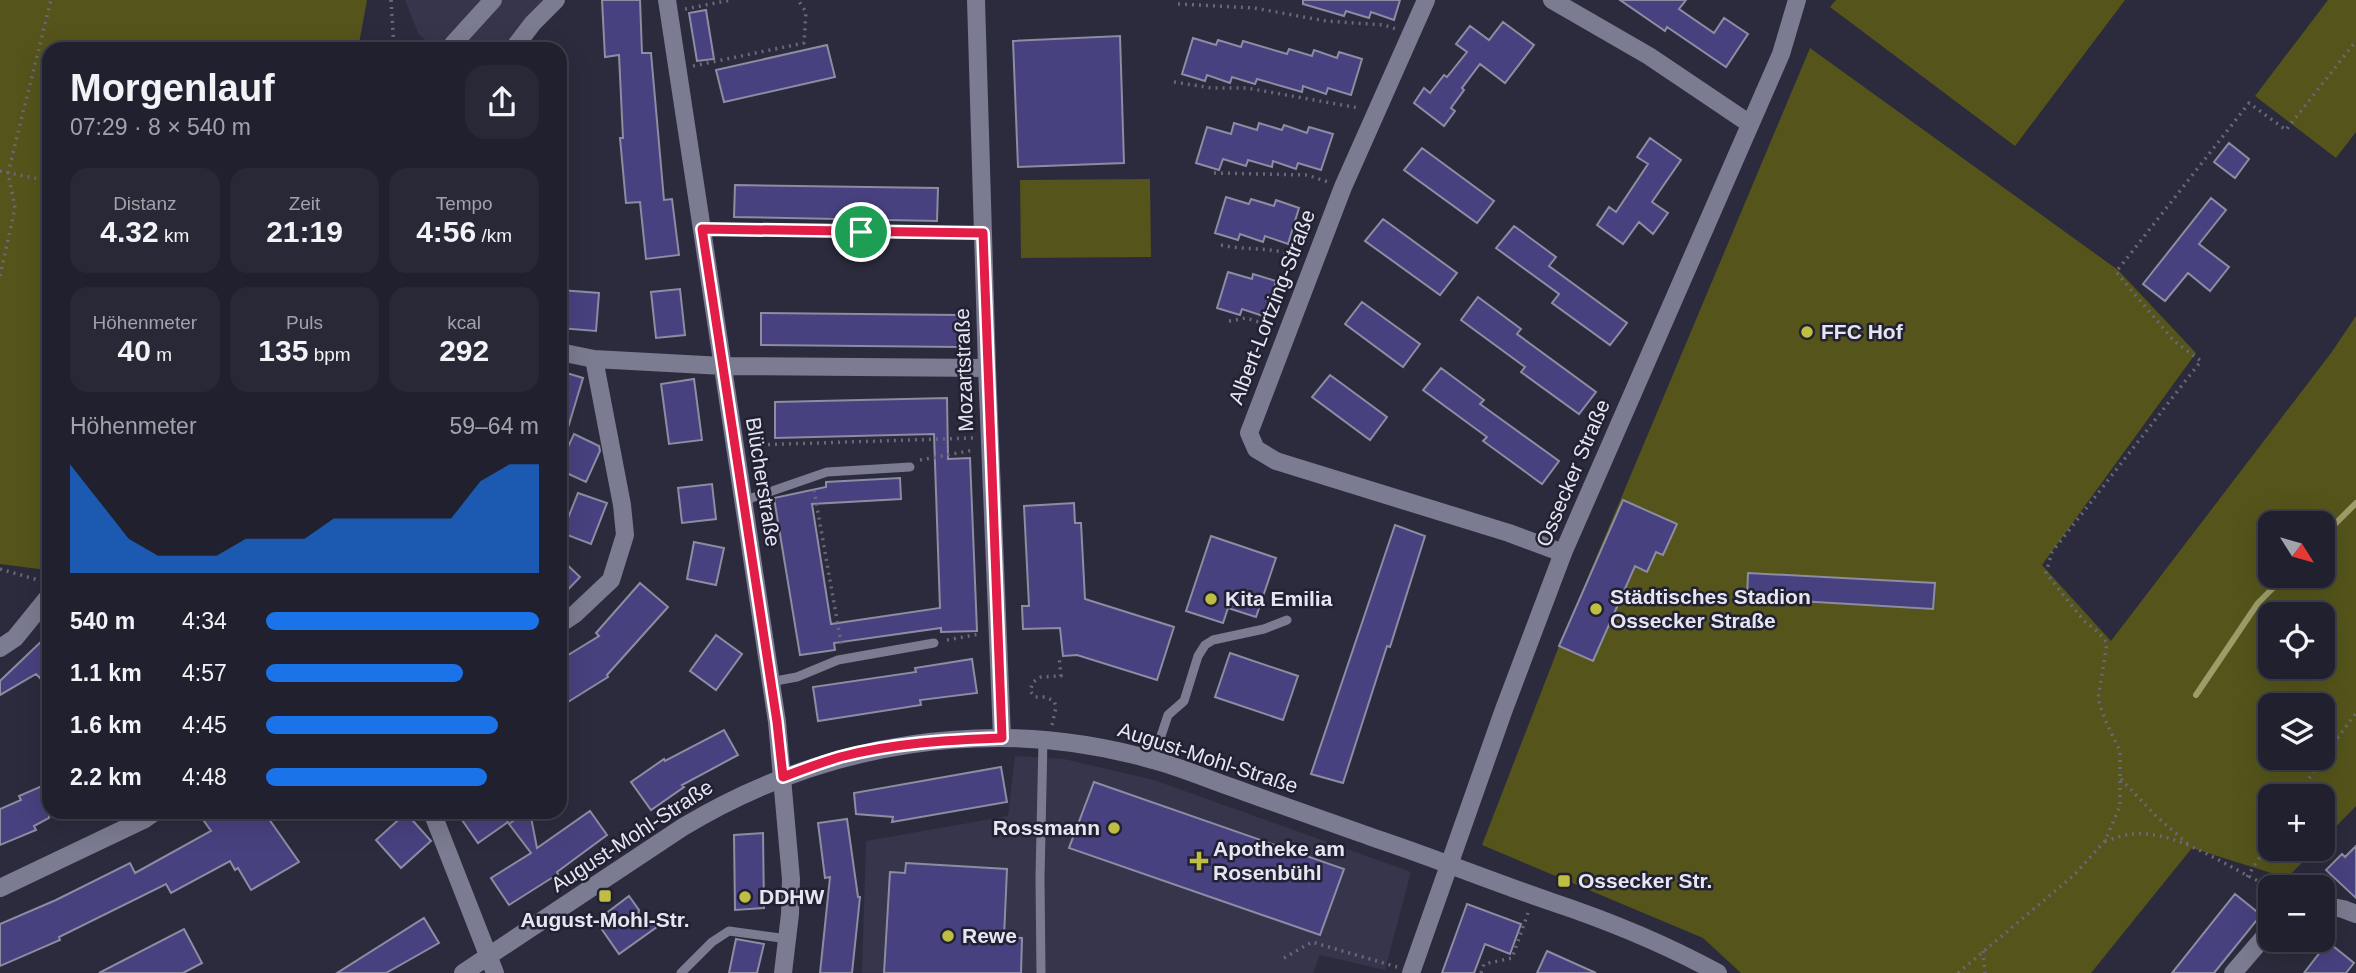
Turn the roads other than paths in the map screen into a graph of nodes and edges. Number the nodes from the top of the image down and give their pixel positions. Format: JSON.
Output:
{"nodes":[{"id":1,"x":493,"y":0,"type":"edge"},
{"id":2,"x":556,"y":0,"type":"edge"},
{"id":3,"x":976,"y":0,"type":"edge"},
{"id":4,"x":1426,"y":0,"type":"edge"},
{"id":5,"x":1552,"y":0,"type":"edge"},
{"id":6,"x":1797,"y":0,"type":"edge"},
{"id":7,"x":668,"y":6,"type":"edge"},
{"id":8,"x":455,"y":42,"type":"edge"},
{"id":9,"x":518,"y":42,"type":"edge"},
{"id":10,"x":1750,"y":124,"type":"junction"},
{"id":11,"x":861,"y":232,"type":"road end"},
{"id":12,"x":983,"y":233,"type":"junction"},
{"id":13,"x":567,"y":353,"type":"edge"},
{"id":14,"x":594,"y":359,"type":"junction"},
{"id":15,"x":723,"y":366,"type":"junction"},
{"id":16,"x":987,"y":368,"type":"junction"},
{"id":17,"x":910,"y":467,"type":"road end"},
{"id":18,"x":743,"y":501,"type":"junction"},
{"id":19,"x":1563,"y":553,"type":"junction"},
{"id":20,"x":42,"y":605,"type":"edge"},
{"id":21,"x":567,"y":619,"type":"edge"},
{"id":22,"x":1287,"y":620,"type":"dead end"},
{"id":23,"x":934,"y":643,"type":"road end"},
{"id":24,"x":0,"y":649,"type":"edge"},
{"id":25,"x":770,"y":682,"type":"junction"},
{"id":26,"x":1002,"y":738,"type":"junction"},
{"id":27,"x":1047,"y":740,"type":"junction"},
{"id":28,"x":1153,"y":760,"type":"junction"},
{"id":29,"x":783,"y":777,"type":"junction"},
{"id":30,"x":145,"y":819,"type":"edge"},
{"id":31,"x":435,"y":819,"type":"edge"},
{"id":32,"x":1448,"y":864,"type":"junction"},
{"id":33,"x":0,"y":888,"type":"edge"},
{"id":34,"x":2335,"y":907,"type":"edge"},
{"id":35,"x":2356,"y":914,"type":"edge"},
{"id":36,"x":788,"y":939,"type":"junction"},
{"id":37,"x":2258,"y":944,"type":"edge"},
{"id":38,"x":488,"y":956,"type":"junction"},
{"id":39,"x":1411,"y":972,"type":"edge"},
{"id":40,"x":463,"y":973,"type":"edge"},
{"id":41,"x":495,"y":973,"type":"edge"},
{"id":42,"x":681,"y":973,"type":"edge"},
{"id":43,"x":783,"y":973,"type":"edge"},
{"id":44,"x":1041,"y":973,"type":"edge"},
{"id":45,"x":1718,"y":973,"type":"edge"},
{"id":46,"x":2233,"y":973,"type":"edge"}],
"edges":[{"from":1,"to":8,"type":"street"},
{"from":2,"to":9,"type":"street"},
{"from":3,"to":12,"type":"street","name":"Mozartstraße"},
{"from":4,"to":19,"type":"street","name":"Albert-Lortzing-Straße"},
{"from":5,"to":10,"type":"street"},
{"from":6,"to":10,"type":"street","name":"Ossecker Straße"},
{"from":7,"to":15,"type":"street","name":"Blücherstraße"},
{"from":10,"to":19,"type":"street","name":"Ossecker Straße"},
{"from":11,"to":12,"type":"lane"},
{"from":12,"to":16,"type":"street","name":"Mozartstraße"},
{"from":13,"to":14,"type":"street"},
{"from":14,"to":15,"type":"street"},
{"from":14,"to":21,"type":"street"},
{"from":15,"to":16,"type":"street"},
{"from":15,"to":18,"type":"street","name":"Blücherstraße"},
{"from":16,"to":26,"type":"street","name":"Mozartstraße"},
{"from":17,"to":18,"type":"lane"},
{"from":18,"to":25,"type":"street","name":"Blücherstraße"},
{"from":19,"to":32,"type":"street","name":"Ossecker Straße"},
{"from":20,"to":24,"type":"street"},
{"from":22,"to":28,"type":"lane"},
{"from":23,"to":25,"type":"lane"},
{"from":25,"to":29,"type":"street","name":"Blücherstraße"},
{"from":26,"to":27,"type":"street","name":"August-Mohl-Straße"},
{"from":26,"to":29,"type":"street","name":"August-Mohl-Straße"},
{"from":27,"to":28,"type":"street","name":"August-Mohl-Straße"},
{"from":27,"to":44,"type":"lane"},
{"from":28,"to":32,"type":"street","name":"August-Mohl-Straße"},
{"from":29,"to":36,"type":"street","name":"Blücherstraße"},
{"from":29,"to":38,"type":"street","name":"August-Mohl-Straße"},
{"from":30,"to":33,"type":"street"},
{"from":31,"to":38,"type":"street"},
{"from":32,"to":39,"type":"street","name":"Ossecker Straße"},
{"from":32,"to":45,"type":"street","name":"August-Mohl-Straße"},
{"from":34,"to":35,"type":"street"},
{"from":36,"to":42,"type":"lane"},
{"from":36,"to":43,"type":"street","name":"Blücherstraße"},
{"from":37,"to":46,"type":"street"},
{"from":38,"to":40,"type":"street","name":"August-Mohl-Straße"},
{"from":38,"to":41,"type":"street"}]}
